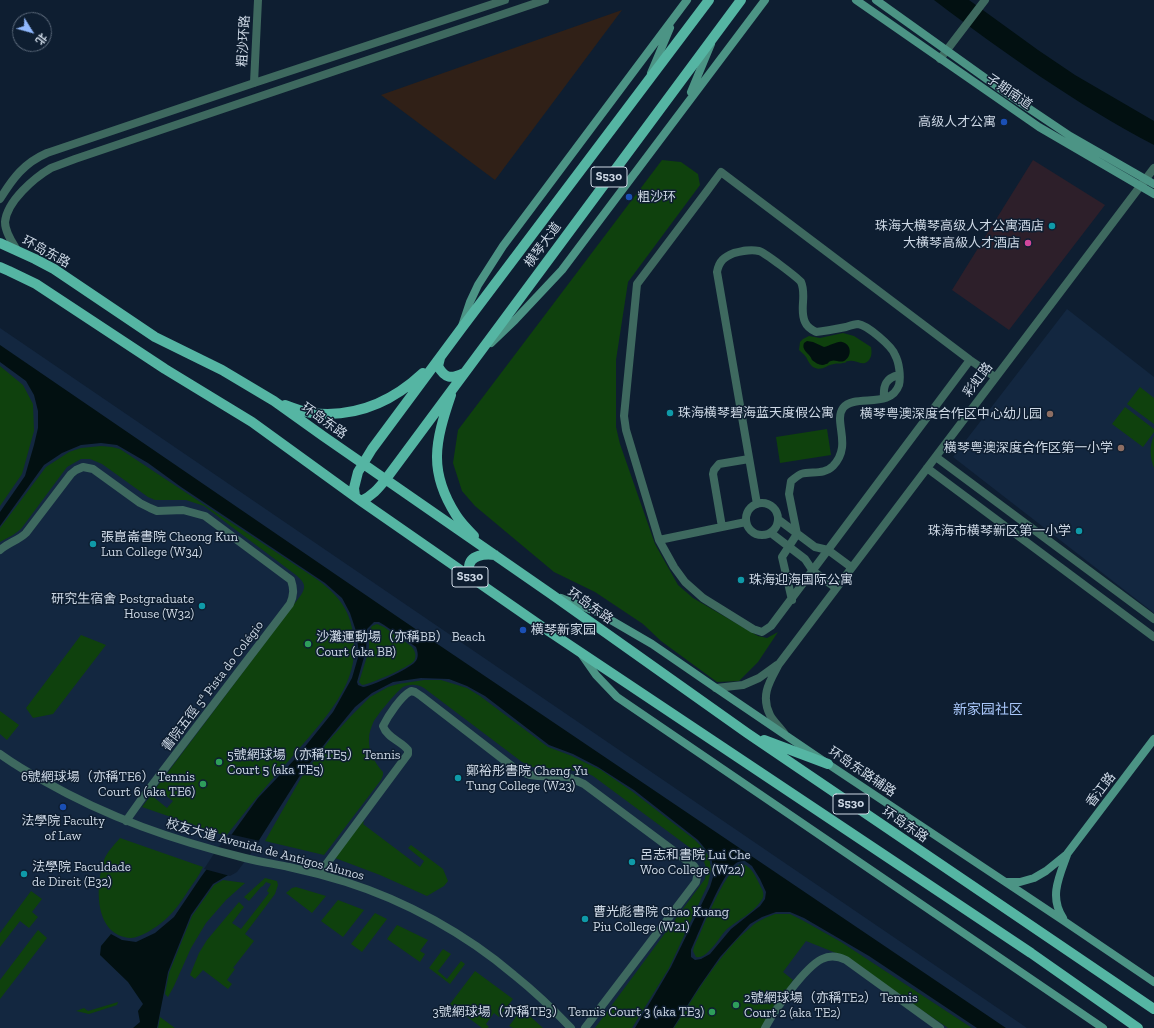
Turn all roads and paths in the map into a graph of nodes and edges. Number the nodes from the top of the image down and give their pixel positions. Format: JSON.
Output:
{"nodes":[{"id":1,"x":258,"y":0,"type":"edge"},
{"id":2,"x":505,"y":0,"type":"edge"},
{"id":3,"x":545,"y":0,"type":"edge"},
{"id":4,"x":687,"y":0,"type":"edge"},
{"id":5,"x":709,"y":0,"type":"edge"},
{"id":6,"x":741,"y":0,"type":"edge"},
{"id":7,"x":765,"y":0,"type":"edge"},
{"id":8,"x":856,"y":0,"type":"edge"},
{"id":9,"x":876,"y":0,"type":"edge"},
{"id":10,"x":983,"y":1,"type":"edge"},
{"id":11,"x":677,"y":13,"type":"junction"},
{"id":12,"x":716,"y":33,"type":"junction"},
{"id":13,"x":947,"y":51,"type":"junction"},
{"id":14,"x":940,"y":59,"type":"junction"},
{"id":15,"x":647,"y":82,"type":"junction"},
{"id":16,"x":254,"y":83,"type":"junction"},
{"id":17,"x":686,"y":104,"type":"junction"},
{"id":18,"x":1154,"y":168,"type":"edge"},
{"id":19,"x":1143,"y":183,"type":"junction"},
{"id":20,"x":1154,"y":184,"type":"edge"},
{"id":21,"x":1154,"y":194,"type":"edge"},
{"id":22,"x":0,"y":199,"type":"edge"},
{"id":23,"x":0,"y":243,"type":"edge"},
{"id":24,"x":17,"y":250,"type":"junction"},
{"id":25,"x":0,"y":267,"type":"edge"},
{"id":26,"x":462,"y":329,"type":"junction"},
{"id":27,"x":478,"y":354,"type":"junction"},
{"id":28,"x":440,"y":358,"type":"junction"},
{"id":29,"x":970,"y":360,"type":"junction"},
{"id":30,"x":465,"y":372,"type":"junction"},
{"id":31,"x":995,"y":377,"type":"junction"},
{"id":32,"x":455,"y":386,"type":"junction"},
{"id":33,"x":274,"y":401,"type":"junction"},
{"id":34,"x":936,"y":457,"type":"junction"},
{"id":35,"x":749,"y":459,"type":"junction"},
{"id":36,"x":363,"y":463,"type":"junction"},
{"id":37,"x":927,"y":468,"type":"junction"},
{"id":38,"x":386,"y":479,"type":"junction"},
{"id":39,"x":358,"y":499,"type":"junction"},
{"id":40,"x":756,"y":504,"type":"junction"},
{"id":41,"x":779,"y":520,"type":"junction"},
{"id":42,"x":746,"y":522,"type":"junction"},
{"id":43,"x":722,"y":527,"type":"junction"},
{"id":44,"x":771,"y":533,"type":"junction"},
{"id":45,"x":797,"y":534,"type":"junction"},
{"id":46,"x":659,"y":540,"type":"junction"},
{"id":47,"x":788,"y":547,"type":"junction"},
{"id":48,"x":485,"y":548,"type":"junction"},
{"id":49,"x":0,"y":550,"type":"edge"},
{"id":50,"x":828,"y":550,"type":"junction"},
{"id":51,"x":495,"y":555,"type":"junction"},
{"id":52,"x":851,"y":567,"type":"junction"},
{"id":53,"x":813,"y":571,"type":"junction"},
{"id":54,"x":476,"y":581,"type":"junction"},
{"id":55,"x":836,"y":588,"type":"junction"},
{"id":56,"x":551,"y":594,"type":"junction"},
{"id":57,"x":792,"y":600,"type":"junction"},
{"id":58,"x":1154,"y":619,"type":"edge"},
{"id":59,"x":1154,"y":637,"type":"edge"},
{"id":60,"x":580,"y":652,"type":"junction"},
{"id":61,"x":779,"y":664,"type":"junction"},
{"id":62,"x":716,"y":688,"type":"junction"},
{"id":63,"x":747,"y":733,"type":"junction"},
{"id":64,"x":786,"y":735,"type":"junction"},
{"id":65,"x":1154,"y":739,"type":"edge"},
{"id":66,"x":0,"y":754,"type":"edge"},
{"id":67,"x":828,"y":764,"type":"junction"},
{"id":68,"x":126,"y":821,"type":"junction"},
{"id":69,"x":1067,"y":854,"type":"junction"},
{"id":70,"x":319,"y":874,"type":"junction"},
{"id":71,"x":1006,"y":882,"type":"junction"},
{"id":72,"x":1064,"y":921,"type":"junction"},
{"id":73,"x":1154,"y":982,"type":"edge"},
{"id":74,"x":1154,"y":1009,"type":"edge"},
{"id":75,"x":571,"y":1028,"type":"edge"},
{"id":76,"x":585,"y":1028,"type":"edge"},
{"id":77,"x":765,"y":1028,"type":"edge"},
{"id":78,"x":940,"y":1028,"type":"edge"},
{"id":79,"x":1103,"y":1028,"type":"edge"},
{"id":80,"x":1138,"y":1028,"type":"edge"}],
"edges":[{"from":1,"to":16,"type":"street","name":"粗沙环路"},
{"from":2,"to":16,"type":"street"},
{"from":3,"to":24,"type":"street"},
{"from":4,"to":11,"type":"main road"},
{"from":5,"to":15,"type":"main road","name":"横琴大道","number":"S530"},
{"from":6,"to":12,"type":"main road","name":"横琴大道","number":"S530"},
{"from":7,"to":17,"type":"main road"},
{"from":8,"to":14,"type":"main road","name":"子期南道"},
{"from":9,"to":13,"type":"main road","name":"子期南道"},
{"from":10,"to":13,"type":"street"},
{"from":11,"to":15,"type":"main road"},
{"from":11,"to":26,"type":"main road"},
{"from":12,"to":17,"type":"main road"},
{"from":12,"to":27,"type":"main road","name":"横琴大道","number":"S530"},
{"from":13,"to":14,"type":"street"},
{"from":13,"to":19,"type":"main road","name":"子期南道"},
{"from":14,"to":19,"type":"main road","name":"子期南道"},
{"from":15,"to":26,"type":"main road","name":"横琴大道","number":"S530"},
{"from":16,"to":22,"type":"street"},
{"from":17,"to":27,"type":"main road"},
{"from":18,"to":19,"type":"street","name":"彩虹路"},
{"from":19,"to":20,"type":"main road","name":"子期南道"},
{"from":19,"to":21,"type":"main road","name":"子期南道"},
{"from":19,"to":31,"type":"street","name":"彩虹路"},
{"from":23,"to":24,"type":"main road","name":"环岛东路"},
{"from":24,"to":33,"type":"main road","name":"环岛东路"},
{"from":25,"to":39,"type":"main road"},
{"from":26,"to":28,"type":"main road","name":"横琴大道","number":"S530"},
{"from":27,"to":30,"type":"main road","name":"横琴大道","number":"S530"},
{"from":28,"to":30,"type":"main road"},
{"from":28,"to":33,"type":"main road"},
{"from":28,"to":36,"type":"main road","name":"横琴大道","number":"S530"},
{"from":29,"to":31,"type":"street"},
{"from":29,"to":46,"type":"street"},
{"from":29,"to":50,"type":"street"},
{"from":30,"to":32,"type":"main road","name":"横琴大道","number":"S530"},
{"from":31,"to":34,"type":"street","name":"彩虹路"},
{"from":32,"to":38,"type":"main road","name":"横琴大道","number":"S530"},
{"from":32,"to":48,"type":"main road"},
{"from":33,"to":36,"type":"main road","name":"环岛东路"},
{"from":34,"to":37,"type":"street","name":"彩虹路"},
{"from":34,"to":58,"type":"street"},
{"from":35,"to":40,"type":"street"},
{"from":35,"to":43,"type":"street"},
{"from":35,"to":45,"type":"street"},
{"from":36,"to":38,"type":"main road","name":"环岛东路","number":"S530"},
{"from":36,"to":39,"type":"main road","name":"横琴大道","number":"S530"},
{"from":37,"to":52,"type":"street","name":"彩虹路"},
{"from":37,"to":59,"type":"street"},
{"from":38,"to":39,"type":"main road","name":"横琴大道","number":"S530"},
{"from":38,"to":48,"type":"main road","name":"环岛东路","number":"S530"},
{"from":39,"to":54,"type":"main road","number":"S530"},
{"from":40,"to":41,"type":"street"},
{"from":40,"to":42,"type":"street"},
{"from":41,"to":44,"type":"street"},
{"from":41,"to":45,"type":"street"},
{"from":42,"to":43,"type":"street"},
{"from":42,"to":44,"type":"street"},
{"from":43,"to":46,"type":"street"},
{"from":44,"to":47,"type":"street"},
{"from":45,"to":47,"type":"street"},
{"from":45,"to":50,"type":"street"},
{"from":46,"to":57,"type":"street"},
{"from":47,"to":53,"type":"street"},
{"from":47,"to":57,"type":"street"},
{"from":48,"to":51,"type":"main road","name":"环岛东路","number":"S530"},
{"from":49,"to":68,"type":"street","name":"書院五徑 5ª Pista do Colégio"},
{"from":50,"to":52,"type":"street"},
{"from":50,"to":53,"type":"street"},
{"from":51,"to":54,"type":"main road"},
{"from":51,"to":56,"type":"main road","name":"环岛东路","number":"S530"},
{"from":52,"to":55,"type":"street","name":"彩虹路"},
{"from":53,"to":55,"type":"street"},
{"from":53,"to":57,"type":"street"},
{"from":54,"to":60,"type":"main road","number":"S530"},
{"from":55,"to":61,"type":"street","name":"彩虹路"},
{"from":56,"to":62,"type":"main road","name":"环岛东路辅路"},
{"from":56,"to":63,"type":"main road","name":"环岛东路","number":"S530"},
{"from":60,"to":79,"type":"main road"},
{"from":60,"to":80,"type":"main road","number":"S530"},
{"from":61,"to":62,"type":"street"},
{"from":61,"to":64,"type":"street"},
{"from":62,"to":64,"type":"main road","name":"环岛东路辅路"},
{"from":63,"to":67,"type":"main road"},
{"from":63,"to":74,"type":"main road","name":"环岛东路","number":"S530"},
{"from":64,"to":67,"type":"main road","name":"环岛东路辅路"},
{"from":65,"to":69,"type":"main road","name":"香江路"},
{"from":66,"to":68,"type":"street","name":"校友大道 Avenida de Antigos Alunos"},
{"from":67,"to":71,"type":"main road","name":"环岛东路辅路"},
{"from":68,"to":70,"type":"street","name":"校友大道 Avenida de Antigos Alunos"},
{"from":69,"to":71,"type":"main road"},
{"from":69,"to":72,"type":"main road"},
{"from":70,"to":75,"type":"street","name":"校友大道 Avenida de Antigos Alunos"},
{"from":70,"to":76,"type":"street"},
{"from":71,"to":72,"type":"main road","name":"环岛东路辅路"},
{"from":72,"to":73,"type":"main road","name":"环岛东路辅路"},
{"from":77,"to":78,"type":"street"}]}
